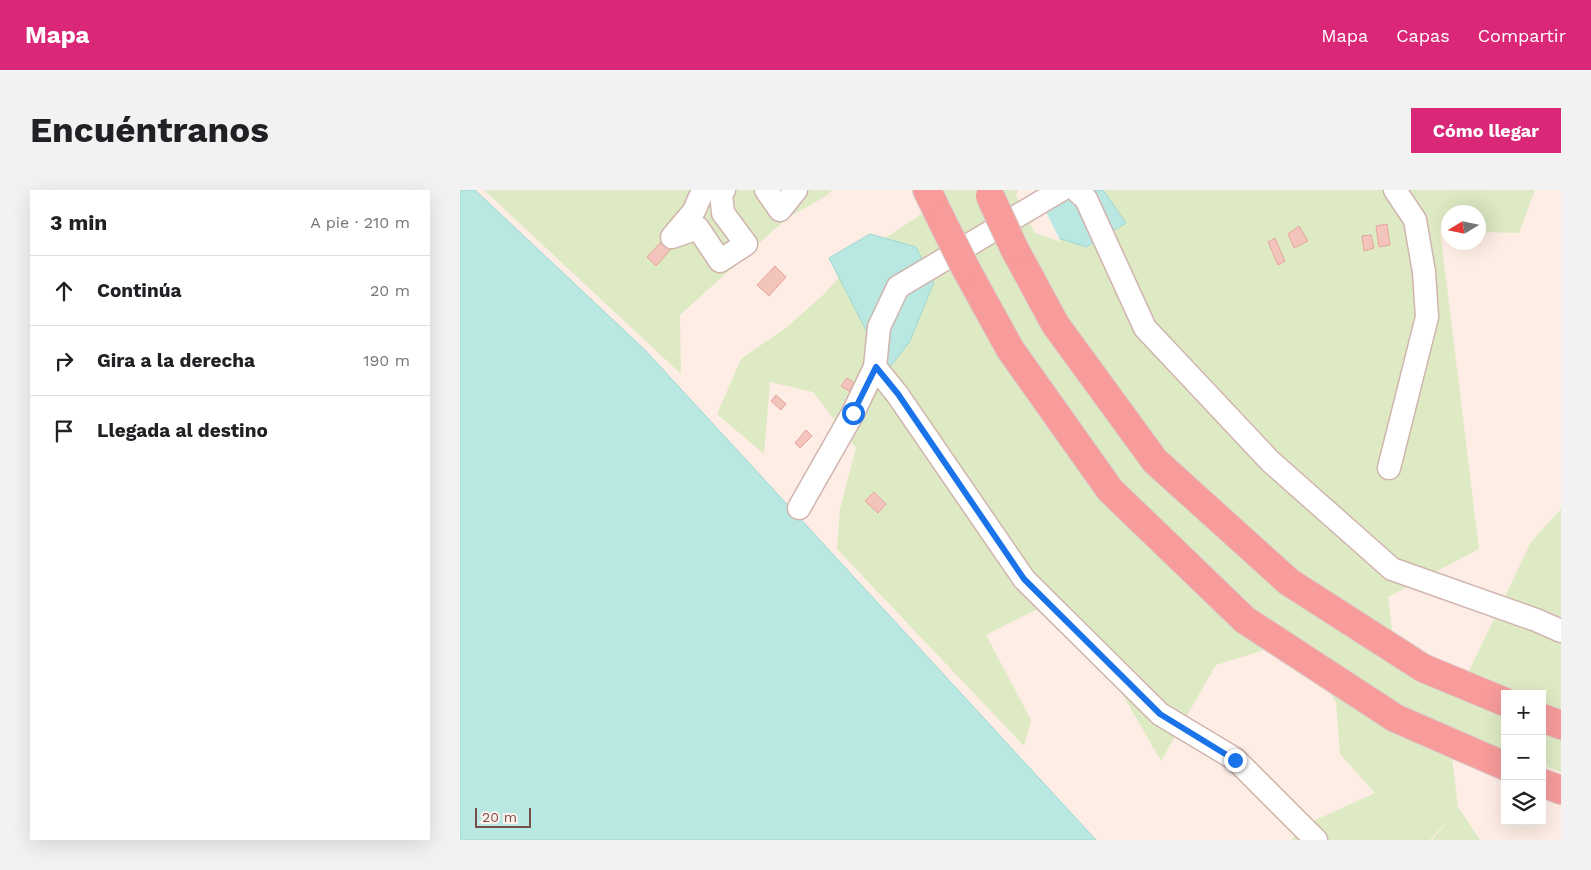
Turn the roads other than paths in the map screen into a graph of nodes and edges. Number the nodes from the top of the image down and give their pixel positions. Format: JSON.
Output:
{"nodes":[{"id":1,"x":703,"y":190,"type":"edge"},
{"id":2,"x":724,"y":190,"type":"edge"},
{"id":3,"x":766,"y":190,"type":"edge"},
{"id":4,"x":796,"y":190,"type":"edge"},
{"id":5,"x":927,"y":190,"type":"edge"},
{"id":6,"x":1061,"y":190,"type":"edge"},
{"id":7,"x":1076,"y":190,"type":"edge"},
{"id":8,"x":1395,"y":190,"type":"edge"},
{"id":9,"x":988,"y":193,"type":"edge"},
{"id":10,"x":876,"y":367,"type":"junction"},
{"id":11,"x":1389,"y":468,"type":"dead end"},
{"id":12,"x":800,"y":508,"type":"dead end"},
{"id":13,"x":1561,"y":631,"type":"edge"},
{"id":14,"x":1501,"y":700,"type":"edge"},
{"id":15,"x":1546,"y":719,"type":"edge"},
{"id":16,"x":1561,"y":725,"type":"edge"},
{"id":17,"x":1501,"y":764,"type":"edge"},
{"id":18,"x":1546,"y":784,"type":"edge"},
{"id":19,"x":1561,"y":790,"type":"edge"},
{"id":20,"x":1316,"y":840,"type":"edge"}],
"edges":[{"from":1,"to":2,"type":"street"},
{"from":3,"to":4,"type":"street"},
{"from":5,"to":17,"type":"highway","bridge":true},
{"from":6,"to":10,"type":"street"},
{"from":7,"to":13,"type":"street"},
{"from":8,"to":11,"type":"street"},
{"from":9,"to":14,"type":"highway","bridge":true},
{"from":10,"to":12,"type":"street"},
{"from":10,"to":20,"type":"street"},
{"from":15,"to":16,"type":"highway"},
{"from":18,"to":19,"type":"highway"}]}
